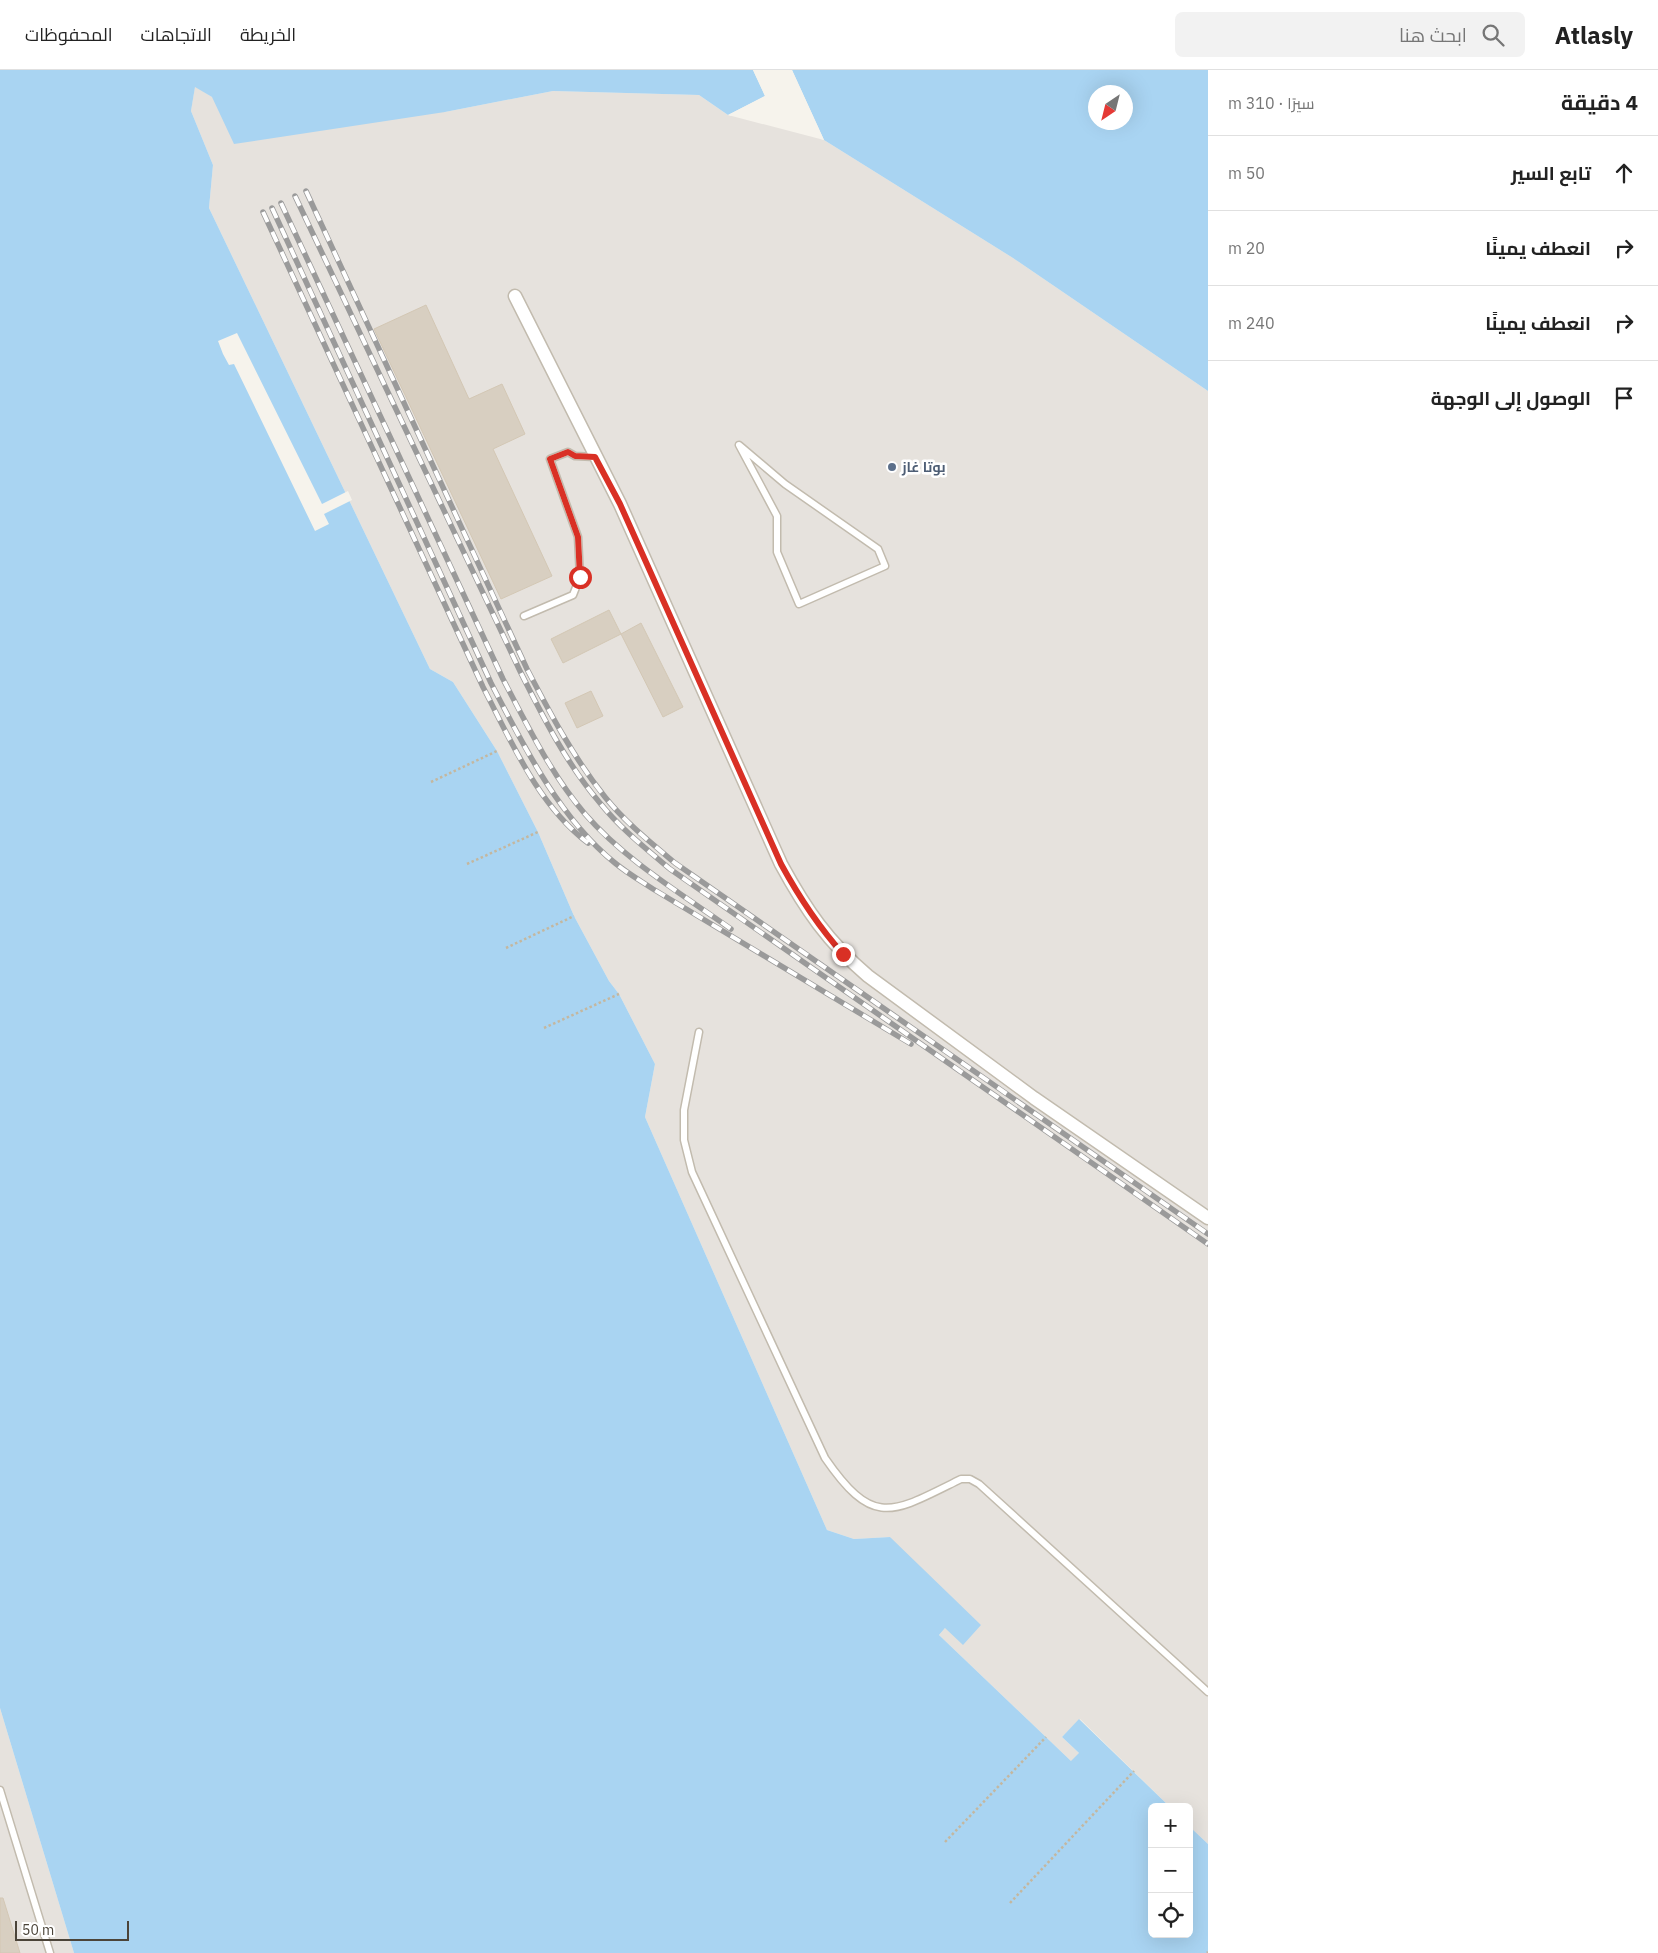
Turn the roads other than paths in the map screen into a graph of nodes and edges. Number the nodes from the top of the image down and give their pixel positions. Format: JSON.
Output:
{"nodes":[{"id":1,"x":515,"y":296,"type":"dead end"},
{"id":2,"x":739,"y":445,"type":"joint"},
{"id":3,"x":595,"y":457,"type":"junction"},
{"id":4,"x":524,"y":616,"type":"dead end"},
{"id":5,"x":698,"y":1032,"type":"dead end"},
{"id":6,"x":1208,"y":1218,"type":"edge"},
{"id":7,"x":1208,"y":1692,"type":"edge"},
{"id":8,"x":0,"y":1790,"type":"edge"},
{"id":9,"x":50,"y":1953,"type":"edge"}],
"edges":[{"from":1,"to":3,"type":"street"},
{"from":2,"to":2,"type":"lane"},
{"from":3,"to":4,"type":"lane"},
{"from":3,"to":6,"type":"street"},
{"from":5,"to":7,"type":"lane"},
{"from":8,"to":9,"type":"lane"}]}
